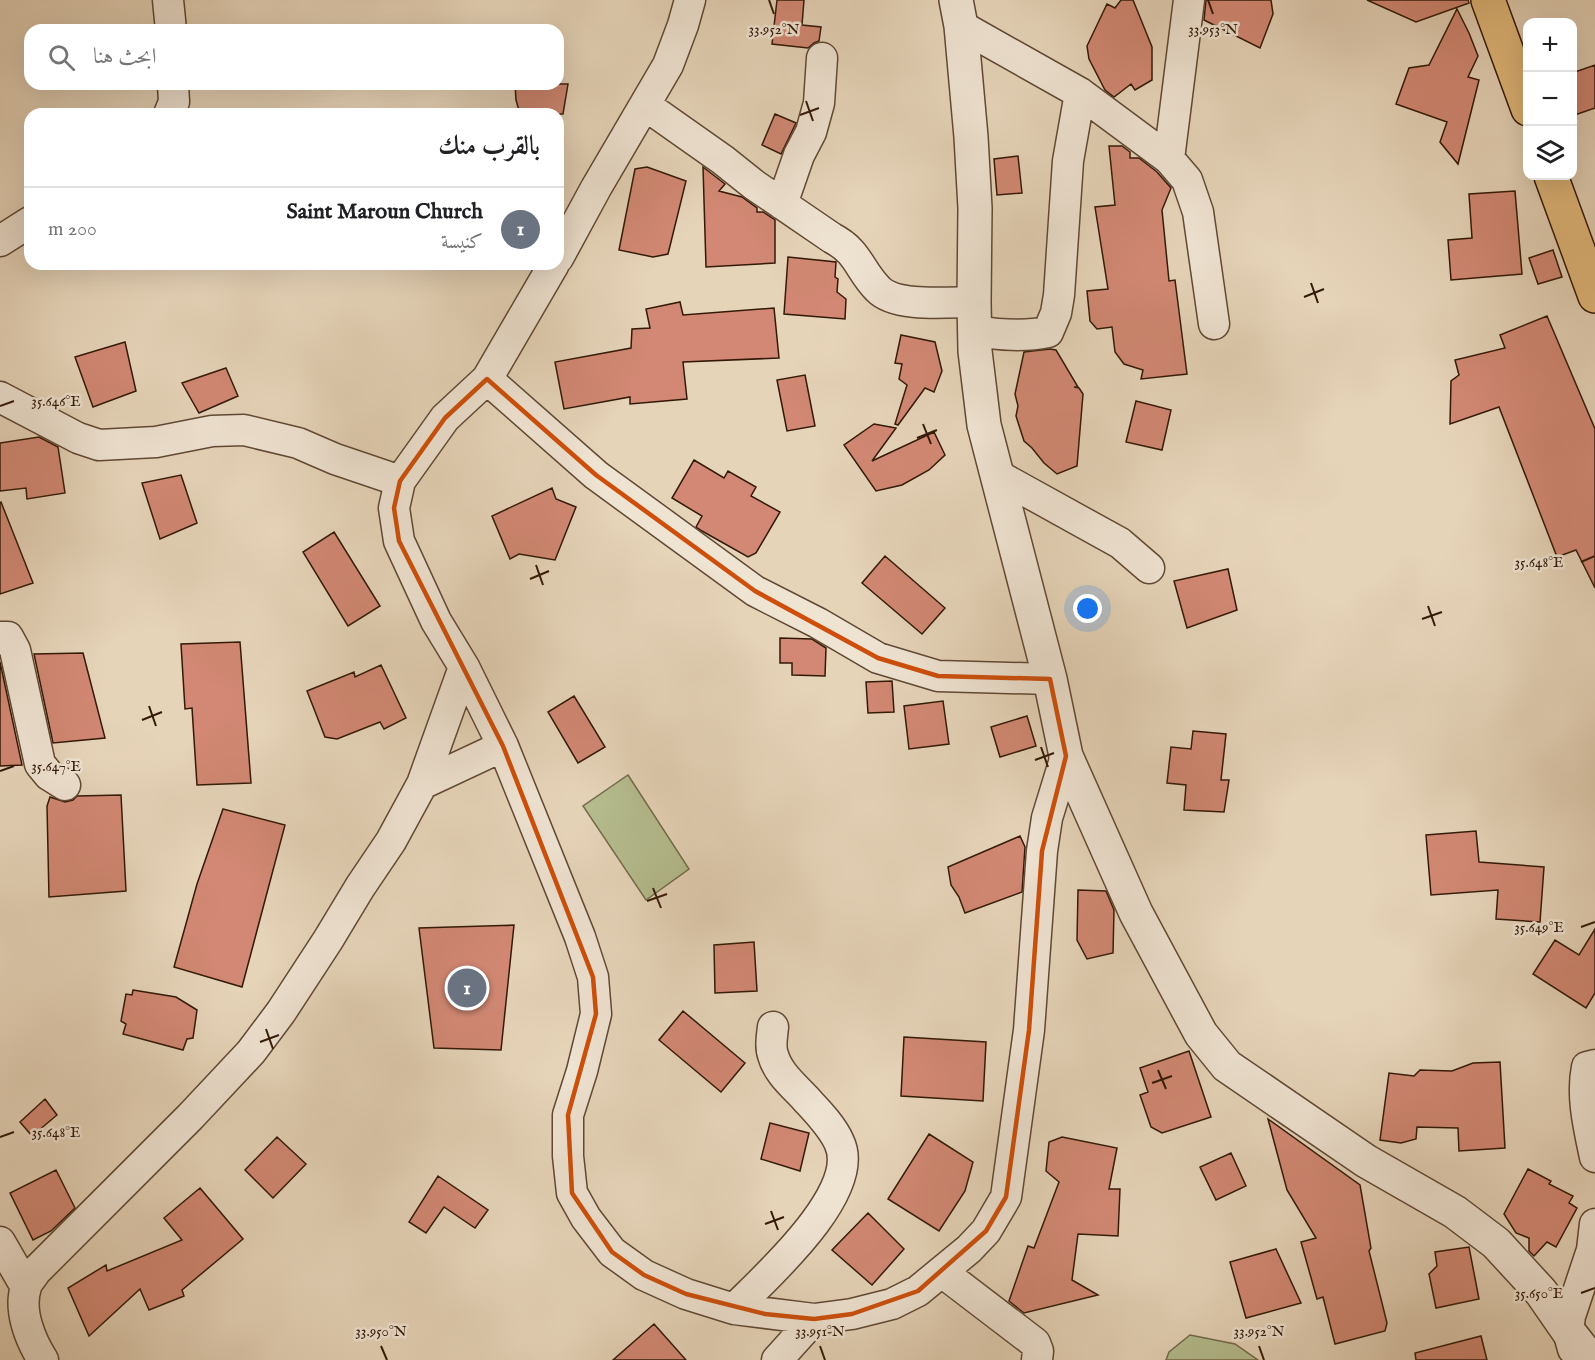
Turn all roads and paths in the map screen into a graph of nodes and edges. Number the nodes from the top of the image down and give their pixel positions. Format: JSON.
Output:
{"nodes":[{"id":1,"x":168,"y":0,"type":"edge"},
{"id":2,"x":690,"y":0,"type":"edge"},
{"id":3,"x":1189,"y":0,"type":"edge"},
{"id":4,"x":1488,"y":0,"type":"edge"},
{"id":5,"x":958,"y":13,"type":"edge"},
{"id":6,"x":170,"y":24,"type":"edge"},
{"id":7,"x":822,"y":58,"type":"dead end"},
{"id":8,"x":174,"y":90,"type":"edge"},
{"id":9,"x":1080,"y":93,"type":"junction"},
{"id":10,"x":1523,"y":98,"type":"edge"},
{"id":11,"x":645,"y":105,"type":"junction"},
{"id":12,"x":172,"y":108,"type":"edge"},
{"id":13,"x":1169,"y":159,"type":"junction"},
{"id":14,"x":1552,"y":180,"type":"edge"},
{"id":15,"x":782,"y":204,"type":"junction"},
{"id":16,"x":24,"y":226,"type":"edge"},
{"id":17,"x":0,"y":241,"type":"edge"},
{"id":18,"x":564,"y":247,"type":"edge"},
{"id":19,"x":551,"y":270,"type":"edge"},
{"id":20,"x":1595,"y":296,"type":"edge"},
{"id":21,"x":974,"y":316,"type":"junction"},
{"id":22,"x":1214,"y":324,"type":"dead end"},
{"id":23,"x":488,"y":379,"type":"junction"},
{"id":24,"x":0,"y":397,"type":"edge"},
{"id":25,"x":997,"y":475,"type":"junction"},
{"id":26,"x":400,"y":481,"type":"junction"},
{"id":27,"x":1149,"y":568,"type":"dead end"},
{"id":28,"x":0,"y":637,"type":"edge"},
{"id":29,"x":464,"y":667,"type":"junction"},
{"id":30,"x":1050,"y":679,"type":"junction"},
{"id":31,"x":503,"y":746,"type":"junction"},
{"id":32,"x":1066,"y":756,"type":"junction"},
{"id":33,"x":422,"y":784,"type":"junction"},
{"id":34,"x":65,"y":785,"type":"dead end"},
{"id":35,"x":772,"y":1027,"type":"dead end"},
{"id":36,"x":1595,"y":1065,"type":"edge"},
{"id":37,"x":1595,"y":1157,"type":"edge"},
{"id":38,"x":1595,"y":1224,"type":"edge"},
{"id":39,"x":0,"y":1242,"type":"edge"},
{"id":40,"x":942,"y":1272,"type":"junction"},
{"id":41,"x":26,"y":1287,"type":"junction"},
{"id":42,"x":734,"y":1309,"type":"junction"},
{"id":43,"x":814,"y":1319,"type":"junction"},
{"id":44,"x":1572,"y":1346,"type":"edge"},
{"id":45,"x":43,"y":1360,"type":"edge"},
{"id":46,"x":777,"y":1360,"type":"edge"},
{"id":47,"x":1036,"y":1360,"type":"edge"},
{"id":48,"x":1591,"y":1360,"type":"edge"}],
"edges":[{"from":1,"to":6,"type":"street"},
{"from":2,"to":11,"type":"street"},
{"from":3,"to":13,"type":"street"},
{"from":4,"to":10,"type":"highway"},
{"from":5,"to":9,"type":"street"},
{"from":5,"to":21,"type":"street"},
{"from":7,"to":15,"type":"street"},
{"from":8,"to":12,"type":"street"},
{"from":9,"to":13,"type":"street"},
{"from":9,"to":21,"type":"street"},
{"from":11,"to":15,"type":"street"},
{"from":11,"to":18,"type":"street"},
{"from":13,"to":22,"type":"street"},
{"from":14,"to":20,"type":"highway"},
{"from":15,"to":21,"type":"street"},
{"from":16,"to":17,"type":"street"},
{"from":19,"to":23,"type":"street"},
{"from":21,"to":25,"type":"street"},
{"from":23,"to":26,"type":"street"},
{"from":23,"to":30,"type":"street"},
{"from":24,"to":26,"type":"street"},
{"from":25,"to":27,"type":"street"},
{"from":25,"to":30,"type":"street"},
{"from":26,"to":29,"type":"street"},
{"from":28,"to":34,"type":"street"},
{"from":29,"to":31,"type":"street"},
{"from":29,"to":33,"type":"street"},
{"from":30,"to":32,"type":"street"},
{"from":31,"to":33,"type":"street"},
{"from":31,"to":42,"type":"street"},
{"from":32,"to":40,"type":"street"},
{"from":32,"to":44,"type":"street"},
{"from":33,"to":41,"type":"street"},
{"from":35,"to":42,"type":"street"},
{"from":36,"to":37,"type":"street"},
{"from":38,"to":44,"type":"street"},
{"from":39,"to":41,"type":"street"},
{"from":40,"to":43,"type":"street"},
{"from":40,"to":47,"type":"street"},
{"from":41,"to":45,"type":"street"},
{"from":42,"to":43,"type":"street"},
{"from":43,"to":46,"type":"street"},
{"from":44,"to":48,"type":"street"}]}
